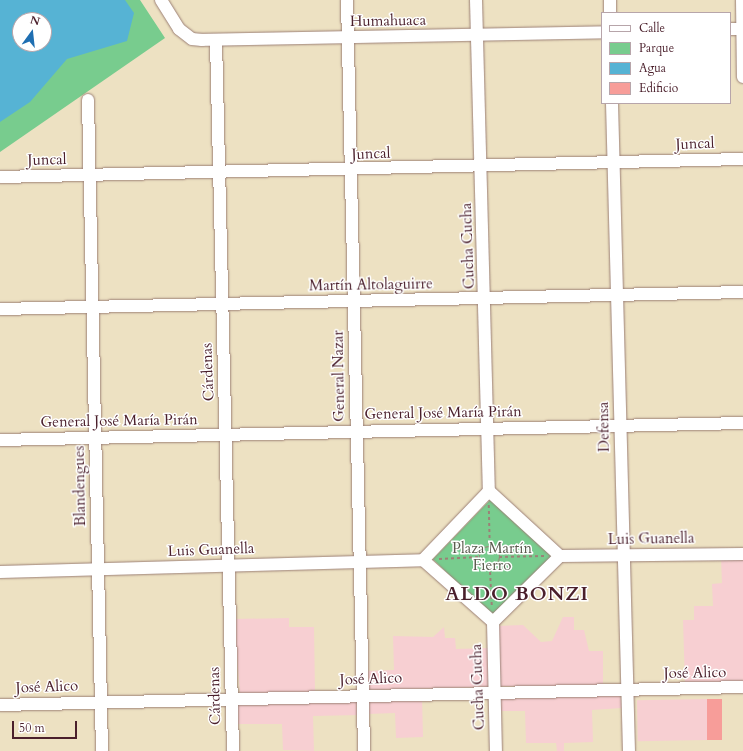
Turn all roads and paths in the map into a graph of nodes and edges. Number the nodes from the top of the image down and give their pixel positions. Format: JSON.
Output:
{"nodes":[{"id":1,"x":161,"y":0,"type":"edge"},
{"id":2,"x":347,"y":0,"type":"edge"},
{"id":3,"x":476,"y":0,"type":"edge"},
{"id":4,"x":610,"y":0,"type":"edge"},
{"id":5,"x":742,"y":0,"type":"edge"},
{"id":6,"x":610,"y":12,"type":"edge"},
{"id":7,"x":738,"y":29,"type":"edge"},
{"id":8,"x":601,"y":32,"type":"edge"},
{"id":9,"x":477,"y":35,"type":"junction"},
{"id":10,"x":348,"y":38,"type":"junction"},
{"id":11,"x":216,"y":40,"type":"junction"},
{"id":12,"x":743,"y":77,"type":"edge"},
{"id":13,"x":88,"y":100,"type":"dead end"},
{"id":14,"x":612,"y":104,"type":"edge"},
{"id":15,"x":743,"y":159,"type":"edge"},
{"id":16,"x":613,"y":163,"type":"junction"},
{"id":17,"x":482,"y":166,"type":"junction"},
{"id":18,"x":351,"y":171,"type":"junction"},
{"id":19,"x":219,"y":173,"type":"junction"},
{"id":20,"x":88,"y":175,"type":"junction"},
{"id":21,"x":0,"y":177,"type":"edge"},
{"id":22,"x":743,"y":292,"type":"edge"},
{"id":23,"x":617,"y":294,"type":"junction"},
{"id":24,"x":486,"y":298,"type":"junction"},
{"id":25,"x":353,"y":301,"type":"junction"},
{"id":26,"x":222,"y":304,"type":"junction"},
{"id":27,"x":91,"y":308,"type":"junction"},
{"id":28,"x":0,"y":309,"type":"edge"},
{"id":29,"x":743,"y":423,"type":"edge"},
{"id":30,"x":619,"y":425,"type":"junction"},
{"id":31,"x":489,"y":428,"type":"junction"},
{"id":32,"x":356,"y":431,"type":"junction"},
{"id":33,"x":226,"y":435,"type":"junction"},
{"id":34,"x":94,"y":438,"type":"junction"},
{"id":35,"x":0,"y":440,"type":"edge"},
{"id":36,"x":489,"y":491,"type":"junction"},
{"id":37,"x":490,"y":547,"type":"junction"},
{"id":38,"x":743,"y":554,"type":"edge"},
{"id":39,"x":560,"y":556,"type":"junction"},
{"id":40,"x":624,"y":556,"type":"junction"},
{"id":41,"x":480,"y":557,"type":"junction"},
{"id":42,"x":499,"y":557,"type":"junction"},
{"id":43,"x":423,"y":560,"type":"junction"},
{"id":44,"x":360,"y":561,"type":"junction"},
{"id":45,"x":229,"y":566,"type":"junction"},
{"id":46,"x":490,"y":566,"type":"junction"},
{"id":47,"x":98,"y":570,"type":"junction"},
{"id":48,"x":0,"y":572,"type":"edge"},
{"id":49,"x":493,"y":622,"type":"junction"},
{"id":50,"x":743,"y":687,"type":"edge"},
{"id":51,"x":628,"y":690,"type":"junction"},
{"id":52,"x":494,"y":692,"type":"junction"},
{"id":53,"x":363,"y":695,"type":"junction"},
{"id":54,"x":231,"y":698,"type":"junction"},
{"id":55,"x":101,"y":701,"type":"junction"},
{"id":56,"x":0,"y":705,"type":"edge"},
{"id":57,"x":102,"y":751,"type":"edge"},
{"id":58,"x":233,"y":751,"type":"edge"},
{"id":59,"x":364,"y":751,"type":"edge"},
{"id":60,"x":496,"y":751,"type":"edge"},
{"id":61,"x":629,"y":751,"type":"edge"}],
"edges":[{"from":1,"to":11,"type":"street","name":"Humahuaca"},
{"from":2,"to":10,"type":"street","name":"General Nazar"},
{"from":3,"to":9,"type":"street","name":"Cucha Cucha"},
{"from":4,"to":6,"type":"street"},
{"from":5,"to":7,"type":"street"},
{"from":7,"to":12,"type":"street"},
{"from":8,"to":9,"type":"street","name":"Humahuaca"},
{"from":9,"to":10,"type":"street","name":"Humahuaca"},
{"from":9,"to":17,"type":"street","name":"Cucha Cucha"},
{"from":10,"to":11,"type":"street","name":"Humahuaca"},
{"from":10,"to":18,"type":"street","name":"General Nazar"},
{"from":11,"to":19,"type":"street","name":"Cárdenas"},
{"from":13,"to":20,"type":"street","name":"Blandengues"},
{"from":14,"to":16,"type":"street","name":"Defensa"},
{"from":15,"to":16,"type":"street","name":"Juncal"},
{"from":16,"to":17,"type":"street","name":"Juncal"},
{"from":16,"to":23,"type":"street","name":"Defensa"},
{"from":17,"to":18,"type":"street","name":"Juncal"},
{"from":17,"to":24,"type":"street","name":"Cucha Cucha"},
{"from":18,"to":19,"type":"street","name":"Juncal"},
{"from":18,"to":25,"type":"street","name":"General Nazar"},
{"from":19,"to":20,"type":"street","name":"Juncal"},
{"from":19,"to":26,"type":"street","name":"Cárdenas"},
{"from":20,"to":21,"type":"street","name":"Juncal"},
{"from":20,"to":27,"type":"street","name":"Blandengues"},
{"from":22,"to":23,"type":"street","name":"Martín Altolaguirre"},
{"from":23,"to":24,"type":"street","name":"Martín Altolaguirre"},
{"from":23,"to":30,"type":"street","name":"Defensa"},
{"from":24,"to":25,"type":"street","name":"Martín Altolaguirre"},
{"from":24,"to":31,"type":"street","name":"Cucha Cucha"},
{"from":25,"to":26,"type":"street","name":"Martín Altolaguirre"},
{"from":25,"to":32,"type":"street","name":"General Nazar"},
{"from":26,"to":27,"type":"street","name":"Martín Altolaguirre"},
{"from":26,"to":33,"type":"street","name":"Cárdenas"},
{"from":27,"to":28,"type":"street","name":"Martín Altolaguirre"},
{"from":27,"to":34,"type":"street","name":"Blandengues"},
{"from":29,"to":30,"type":"street","name":"General José María Pirán"},
{"from":30,"to":31,"type":"street","name":"General José María Pirán"},
{"from":30,"to":40,"type":"street","name":"Defensa"},
{"from":31,"to":32,"type":"street","name":"General José María Pirán"},
{"from":31,"to":36,"type":"street","name":"Cucha Cucha"},
{"from":32,"to":33,"type":"street","name":"General José María Pirán"},
{"from":32,"to":44,"type":"street","name":"General Nazar"},
{"from":33,"to":34,"type":"street","name":"General José María Pirán"},
{"from":33,"to":45,"type":"street","name":"Cárdenas"},
{"from":34,"to":35,"type":"street","name":"General José María Pirán"},
{"from":34,"to":47,"type":"street","name":"Blandengues"},
{"from":36,"to":37,"type":"path"},
{"from":36,"to":39,"type":"street"},
{"from":36,"to":43,"type":"street"},
{"from":37,"to":41,"type":"path"},
{"from":37,"to":42,"type":"path"},
{"from":38,"to":40,"type":"street","name":"Luis Guanella"},
{"from":39,"to":40,"type":"street","name":"Luis Guanella"},
{"from":39,"to":42,"type":"path"},
{"from":39,"to":49,"type":"street"},
{"from":40,"to":51,"type":"street","name":"Defensa"},
{"from":41,"to":43,"type":"path"},
{"from":41,"to":46,"type":"path"},
{"from":42,"to":46,"type":"path"},
{"from":43,"to":44,"type":"street","name":"Luis Guanella"},
{"from":43,"to":49,"type":"street"},
{"from":44,"to":45,"type":"street","name":"Luis Guanella"},
{"from":44,"to":53,"type":"street","name":"General Nazar"},
{"from":45,"to":47,"type":"street","name":"Luis Guanella"},
{"from":45,"to":54,"type":"street","name":"Cárdenas"},
{"from":46,"to":49,"type":"path"},
{"from":47,"to":48,"type":"street","name":"Luis Guanella"},
{"from":47,"to":55,"type":"street","name":"Blandengues"},
{"from":49,"to":52,"type":"street","name":"Cucha Cucha"},
{"from":50,"to":51,"type":"street","name":"José Alico"},
{"from":51,"to":52,"type":"street","name":"José Alico"},
{"from":51,"to":61,"type":"street","name":"Defensa"},
{"from":52,"to":53,"type":"street","name":"José Alico"},
{"from":52,"to":60,"type":"street","name":"Cucha Cucha"},
{"from":53,"to":54,"type":"street","name":"José Alico"},
{"from":53,"to":59,"type":"street","name":"General Nazar"},
{"from":54,"to":55,"type":"street","name":"José Alico"},
{"from":54,"to":58,"type":"street","name":"Cárdenas"},
{"from":55,"to":56,"type":"street","name":"José Alico"},
{"from":55,"to":57,"type":"street","name":"Blandengues"}]}
